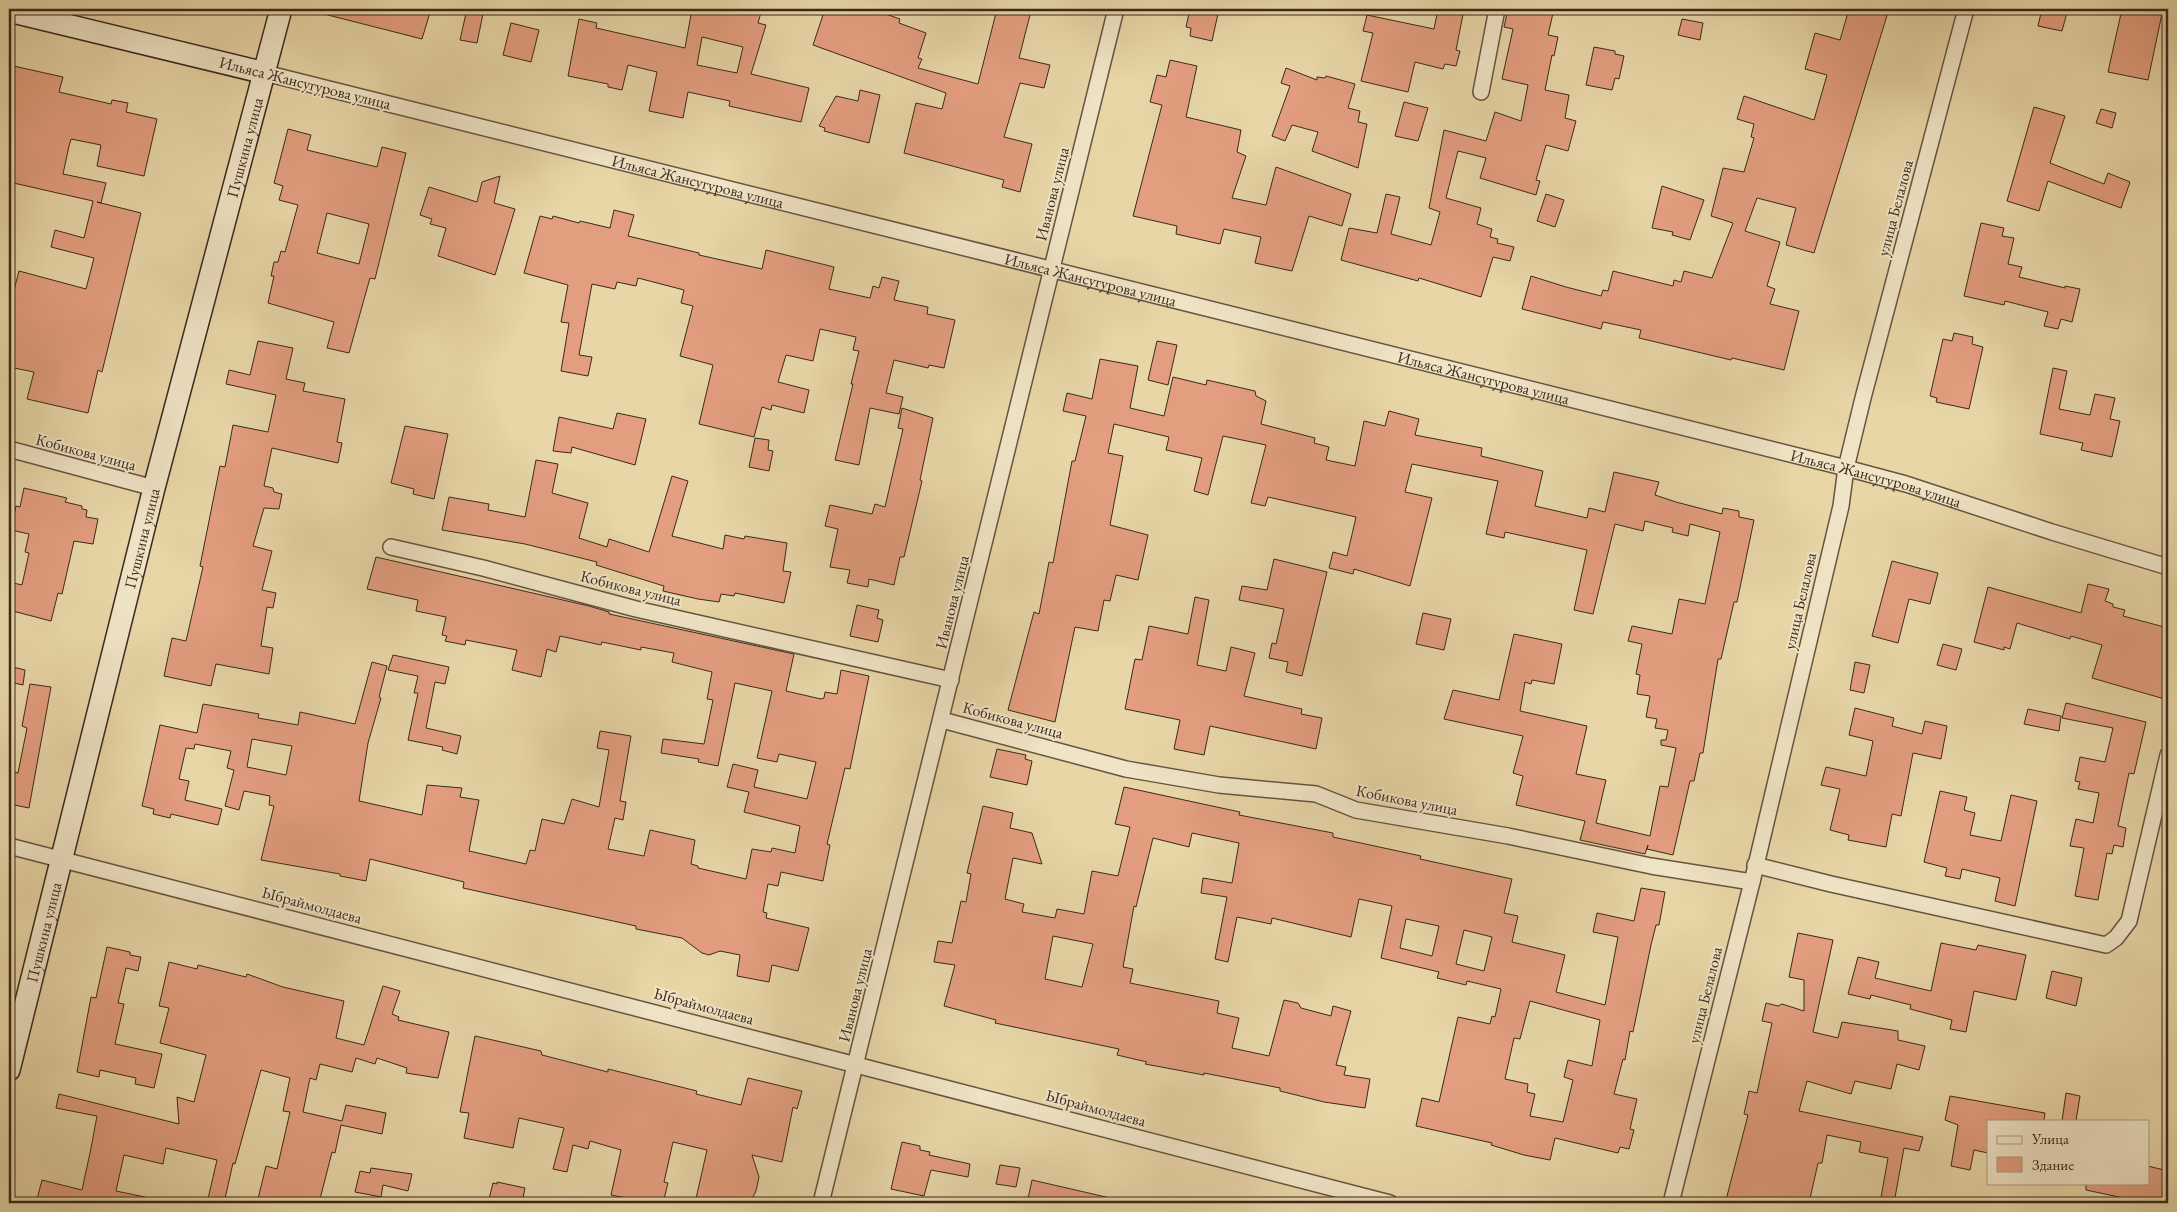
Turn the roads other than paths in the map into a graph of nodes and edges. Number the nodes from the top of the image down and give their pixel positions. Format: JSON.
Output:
{"nodes":[{"id":1,"x":281,"y":9,"type":"edge"},
{"id":2,"x":1116,"y":9,"type":"edge"},
{"id":3,"x":1497,"y":9,"type":"edge"},
{"id":4,"x":1966,"y":9,"type":"edge"},
{"id":5,"x":9,"y":11,"type":"edge"},
{"id":6,"x":265,"y":73,"type":"junction"},
{"id":7,"x":1481,"y":92,"type":"dead end"},
{"id":8,"x":1051,"y":268,"type":"junction"},
{"id":9,"x":9,"y":449,"type":"edge"},
{"id":10,"x":1846,"y":468,"type":"junction"},
{"id":11,"x":154,"y":488,"type":"junction"},
{"id":12,"x":391,"y":547,"type":"dead end"},
{"id":13,"x":2168,"y":567,"type":"edge"},
{"id":14,"x":951,"y":680,"type":"junction"},
{"id":15,"x":942,"y":720,"type":"junction"},
{"id":16,"x":2168,"y":755,"type":"edge"},
{"id":17,"x":9,"y":846,"type":"edge"},
{"id":18,"x":62,"y":858,"type":"junction"},
{"id":19,"x":1755,"y":865,"type":"junction"},
{"id":20,"x":1752,"y":882,"type":"junction"},
{"id":21,"x":856,"y":1064,"type":"junction"},
{"id":22,"x":9,"y":1070,"type":"edge"},
{"id":23,"x":821,"y":1203,"type":"edge"},
{"id":24,"x":1390,"y":1203,"type":"edge"},
{"id":25,"x":1671,"y":1203,"type":"edge"}],
"edges":[{"from":1,"to":6,"type":"street","name":"Пушкина улица"},
{"from":2,"to":8,"type":"street","name":"Иванова улица"},
{"from":3,"to":7,"type":"street"},
{"from":4,"to":10,"type":"street","name":"улица Белалова"},
{"from":5,"to":6,"type":"street","name":"Ильяса Жансугурова улица"},
{"from":6,"to":8,"type":"street","name":"Ильяса Жансугурова улица"},
{"from":6,"to":11,"type":"street","name":"Пушкина улица"},
{"from":8,"to":10,"type":"street","name":"Ильяса Жансугурова улица"},
{"from":8,"to":14,"type":"street","name":"Иванова улица"},
{"from":9,"to":11,"type":"street","name":"Кобикова улица"},
{"from":10,"to":13,"type":"street","name":"Ильяса Жансугурова улица"},
{"from":10,"to":19,"type":"street","name":"улица Белалова"},
{"from":11,"to":18,"type":"street","name":"Пушкина улица"},
{"from":12,"to":14,"type":"street","name":"Кобикова улица"},
{"from":14,"to":15,"type":"street","name":"Иванова улица"},
{"from":15,"to":20,"type":"street","name":"Кобикова улица"},
{"from":15,"to":21,"type":"street","name":"Иванова улица"},
{"from":16,"to":19,"type":"street"},
{"from":17,"to":18,"type":"street","name":"Ыбраймолдаева"},
{"from":18,"to":21,"type":"street","name":"Ыбраймолдаева"},
{"from":18,"to":22,"type":"street","name":"Пушкина улица"},
{"from":19,"to":20,"type":"street","name":"улица Белалова"},
{"from":20,"to":25,"type":"street","name":"улица Белалова"},
{"from":21,"to":23,"type":"street","name":"Иванова улица"},
{"from":21,"to":24,"type":"street","name":"Ыбраймолдаева"}]}
